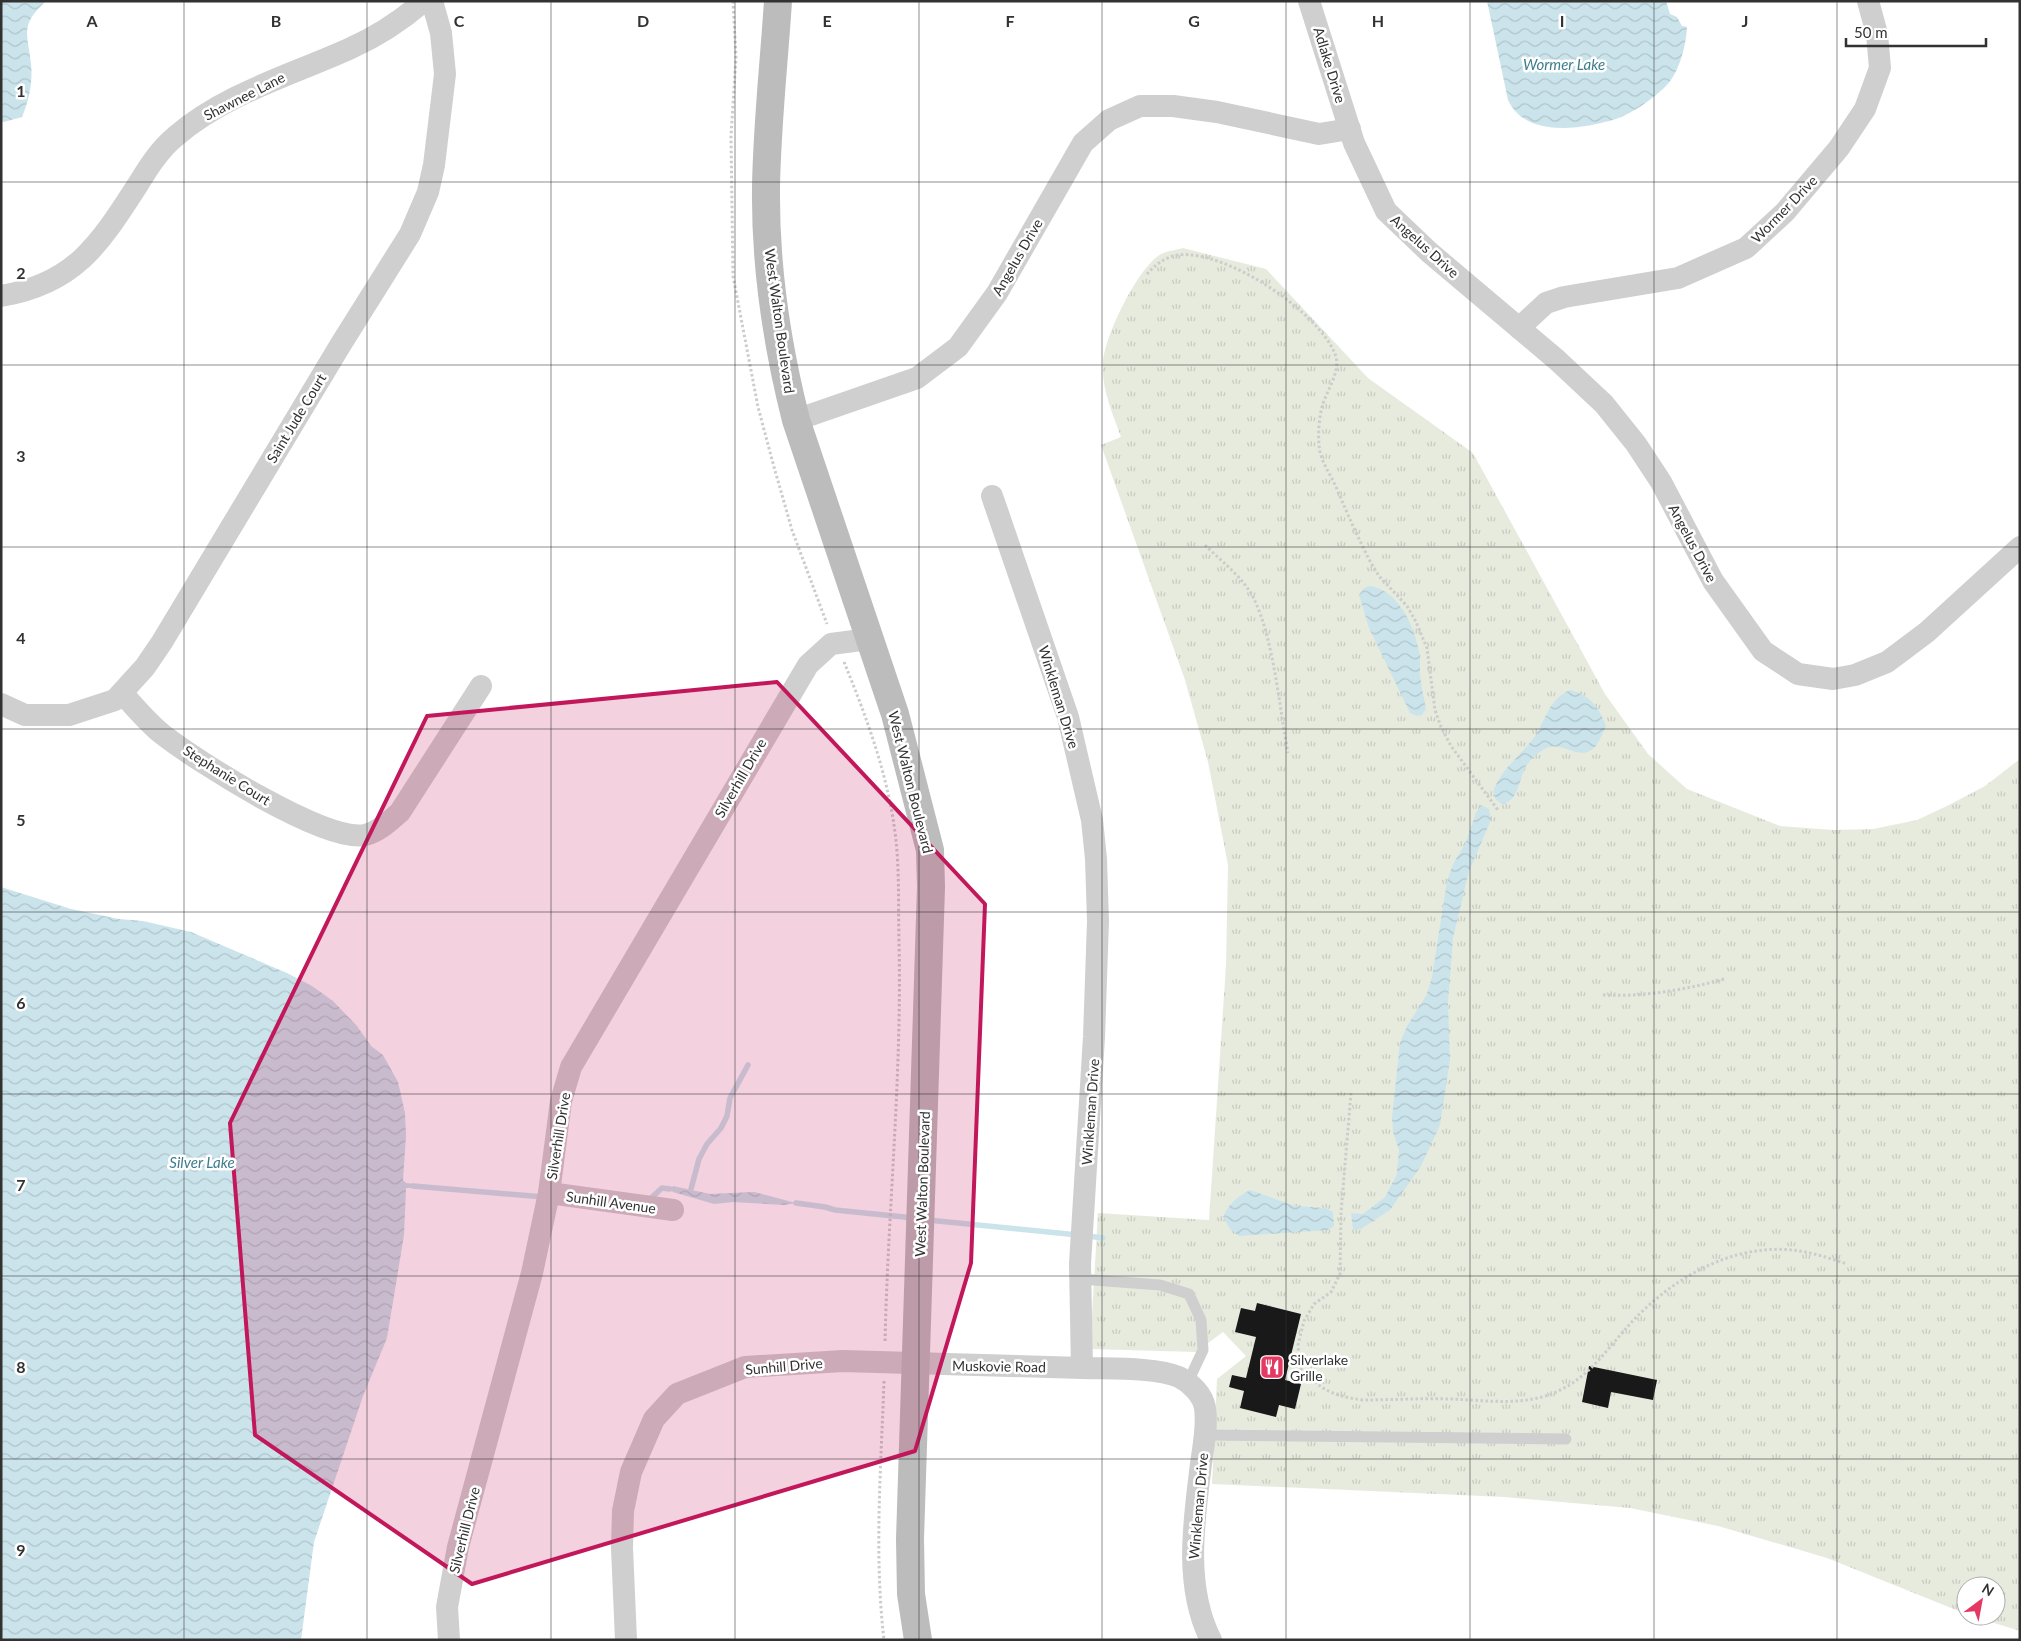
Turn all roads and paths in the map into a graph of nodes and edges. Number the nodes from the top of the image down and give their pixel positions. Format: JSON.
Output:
{"nodes":[{"id":1,"x":424,"y":1,"type":"edge"},
{"id":2,"x":432,"y":1,"type":"edge"},
{"id":3,"x":733,"y":1,"type":"edge"},
{"id":4,"x":778,"y":1,"type":"edge"},
{"id":5,"x":1309,"y":1,"type":"edge"},
{"id":6,"x":1868,"y":1,"type":"edge"},
{"id":7,"x":1350,"y":130,"type":"junction"},
{"id":8,"x":1147,"y":274,"type":"dead end"},
{"id":9,"x":1,"y":296,"type":"edge"},
{"id":10,"x":1519,"y":328,"type":"junction"},
{"id":11,"x":796,"y":420,"type":"junction"},
{"id":12,"x":992,"y":496,"type":"dead end"},
{"id":13,"x":1205,"y":545,"type":"dead end"},
{"id":14,"x":2020,"y":547,"type":"edge"},
{"id":15,"x":869,"y":639,"type":"junction"},
{"id":16,"x":836,"y":644,"type":"junction"},
{"id":17,"x":481,"y":686,"type":"dead end"},
{"id":18,"x":122,"y":692,"type":"junction"},
{"id":19,"x":1,"y":704,"type":"edge"},
{"id":20,"x":1288,"y":753,"type":"dead end"},
{"id":21,"x":1498,"y":810,"type":"dead end"},
{"id":22,"x":1724,"y":979,"type":"dead end"},
{"id":23,"x":1603,"y":995,"type":"dead end"},
{"id":24,"x":1351,"y":1093,"type":"dead end"},
{"id":25,"x":549,"y":1193,"type":"junction"},
{"id":26,"x":673,"y":1210,"type":"dead end"},
{"id":27,"x":1847,"y":1264,"type":"dead end"},
{"id":28,"x":1080,"y":1278,"type":"junction"},
{"id":29,"x":884,"y":1363,"type":"junction"},
{"id":30,"x":916,"y":1364,"type":"junction"},
{"id":31,"x":1082,"y":1368,"type":"junction"},
{"id":32,"x":1188,"y":1382,"type":"junction"},
{"id":33,"x":1205,"y":1435,"type":"junction"},
{"id":34,"x":1566,"y":1439,"type":"dead end"},
{"id":35,"x":450,"y":1640,"type":"edge"},
{"id":36,"x":626,"y":1640,"type":"edge"},
{"id":37,"x":884,"y":1640,"type":"edge"},
{"id":38,"x":918,"y":1640,"type":"edge"},
{"id":39,"x":1211,"y":1640,"type":"edge"}],
"edges":[{"from":1,"to":9,"type":"street","name":"Shawnee Lane"},
{"from":2,"to":18,"type":"street","name":"Saint Jude Court"},
{"from":3,"to":16,"type":"path"},
{"from":4,"to":11,"type":"main road","name":"West Walton Boulevard"},
{"from":5,"to":7,"type":"street","name":"Adlake Drive"},
{"from":6,"to":10,"type":"street","name":"Wormer Drive"},
{"from":7,"to":10,"type":"street","name":"Angelus Drive"},
{"from":7,"to":11,"type":"street","name":"Angelus Drive"},
{"from":8,"to":21,"type":"path"},
{"from":10,"to":14,"type":"street","name":"Angelus Drive"},
{"from":11,"to":15,"type":"main road","name":"West Walton Boulevard"},
{"from":12,"to":28,"type":"street","name":"Winkleman Drive"},
{"from":13,"to":20,"type":"path"},
{"from":15,"to":16,"type":"street","name":"Silverhill Drive"},
{"from":15,"to":30,"type":"main road","name":"West Walton Boulevard"},
{"from":16,"to":25,"type":"street","name":"Silverhill Drive"},
{"from":16,"to":29,"type":"path"},
{"from":17,"to":18,"type":"street","name":"Stephanie Court"},
{"from":18,"to":19,"type":"street","name":"Saint Jude Court"},
{"from":22,"to":23,"type":"path"},
{"from":24,"to":27,"type":"path"},
{"from":25,"to":26,"type":"street","name":"Sunhill Avenue"},
{"from":25,"to":35,"type":"street","name":"Silverhill Drive"},
{"from":28,"to":31,"type":"street","name":"Winkleman Drive"},
{"from":28,"to":32,"type":"lane"},
{"from":29,"to":30,"type":"street","name":"Sunhill Drive"},
{"from":29,"to":36,"type":"street","name":"Sunhill Drive"},
{"from":29,"to":37,"type":"path"},
{"from":30,"to":31,"type":"street","name":"Muskovie Road"},
{"from":30,"to":38,"type":"main road","name":"West Walton Boulevard"},
{"from":31,"to":32,"type":"street"},
{"from":32,"to":33,"type":"street","name":"Winkleman Drive"},
{"from":33,"to":34,"type":"lane"},
{"from":33,"to":39,"type":"street","name":"Winkleman Drive"}]}
